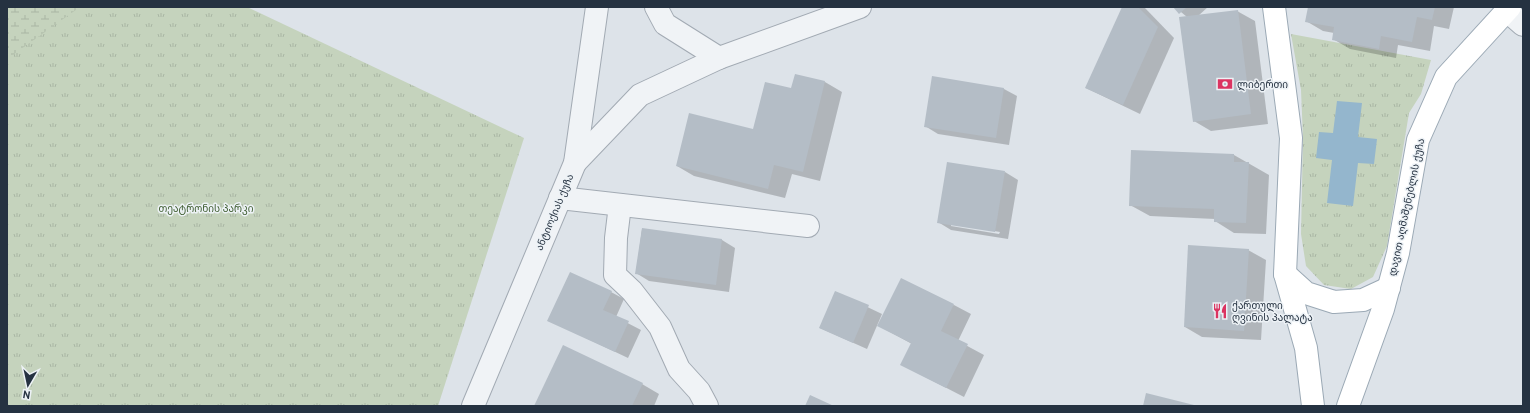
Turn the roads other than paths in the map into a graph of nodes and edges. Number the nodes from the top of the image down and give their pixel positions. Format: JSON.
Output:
{"nodes":[{"id":1,"x":597,"y":7,"type":"edge"},
{"id":2,"x":656,"y":7,"type":"edge"},
{"id":3,"x":860,"y":7,"type":"edge"},
{"id":4,"x":1274,"y":7,"type":"edge"},
{"id":5,"x":1508,"y":9,"type":"edge"},
{"id":6,"x":1523,"y":25,"type":"edge"},
{"id":7,"x":719,"y":58,"type":"junction"},
{"id":8,"x":576,"y":163,"type":"junction"},
{"id":9,"x":560,"y":198,"type":"junction"},
{"id":10,"x":620,"y":205,"type":"junction"},
{"id":11,"x":808,"y":226,"type":"dead end"},
{"id":12,"x":1285,"y":274,"type":"junction"},
{"id":13,"x":1389,"y":288,"type":"junction"},
{"id":14,"x":473,"y":406,"type":"edge"},
{"id":15,"x":707,"y":406,"type":"edge"},
{"id":16,"x":1313,"y":406,"type":"edge"},
{"id":17,"x":1348,"y":406,"type":"edge"}],
"edges":[{"from":1,"to":8,"type":"street","name":"ანტიოქიას ქუჩა"},
{"from":2,"to":7,"type":"street"},
{"from":3,"to":7,"type":"street"},
{"from":4,"to":12,"type":"main road"},
{"from":5,"to":6,"type":"street"},
{"from":5,"to":13,"type":"main road","name":"დავით აღმაშენებლის ქუჩა"},
{"from":7,"to":8,"type":"street"},
{"from":8,"to":9,"type":"street","name":"ანტიოქიას ქუჩა"},
{"from":9,"to":10,"type":"street"},
{"from":9,"to":14,"type":"street","name":"ანტიოქიას ქუჩა"},
{"from":10,"to":11,"type":"street"},
{"from":10,"to":15,"type":"street"},
{"from":12,"to":13,"type":"main road"},
{"from":12,"to":16,"type":"main road"},
{"from":13,"to":17,"type":"main road","name":"დავით აღმაშენებლის ქუჩა"}]}
